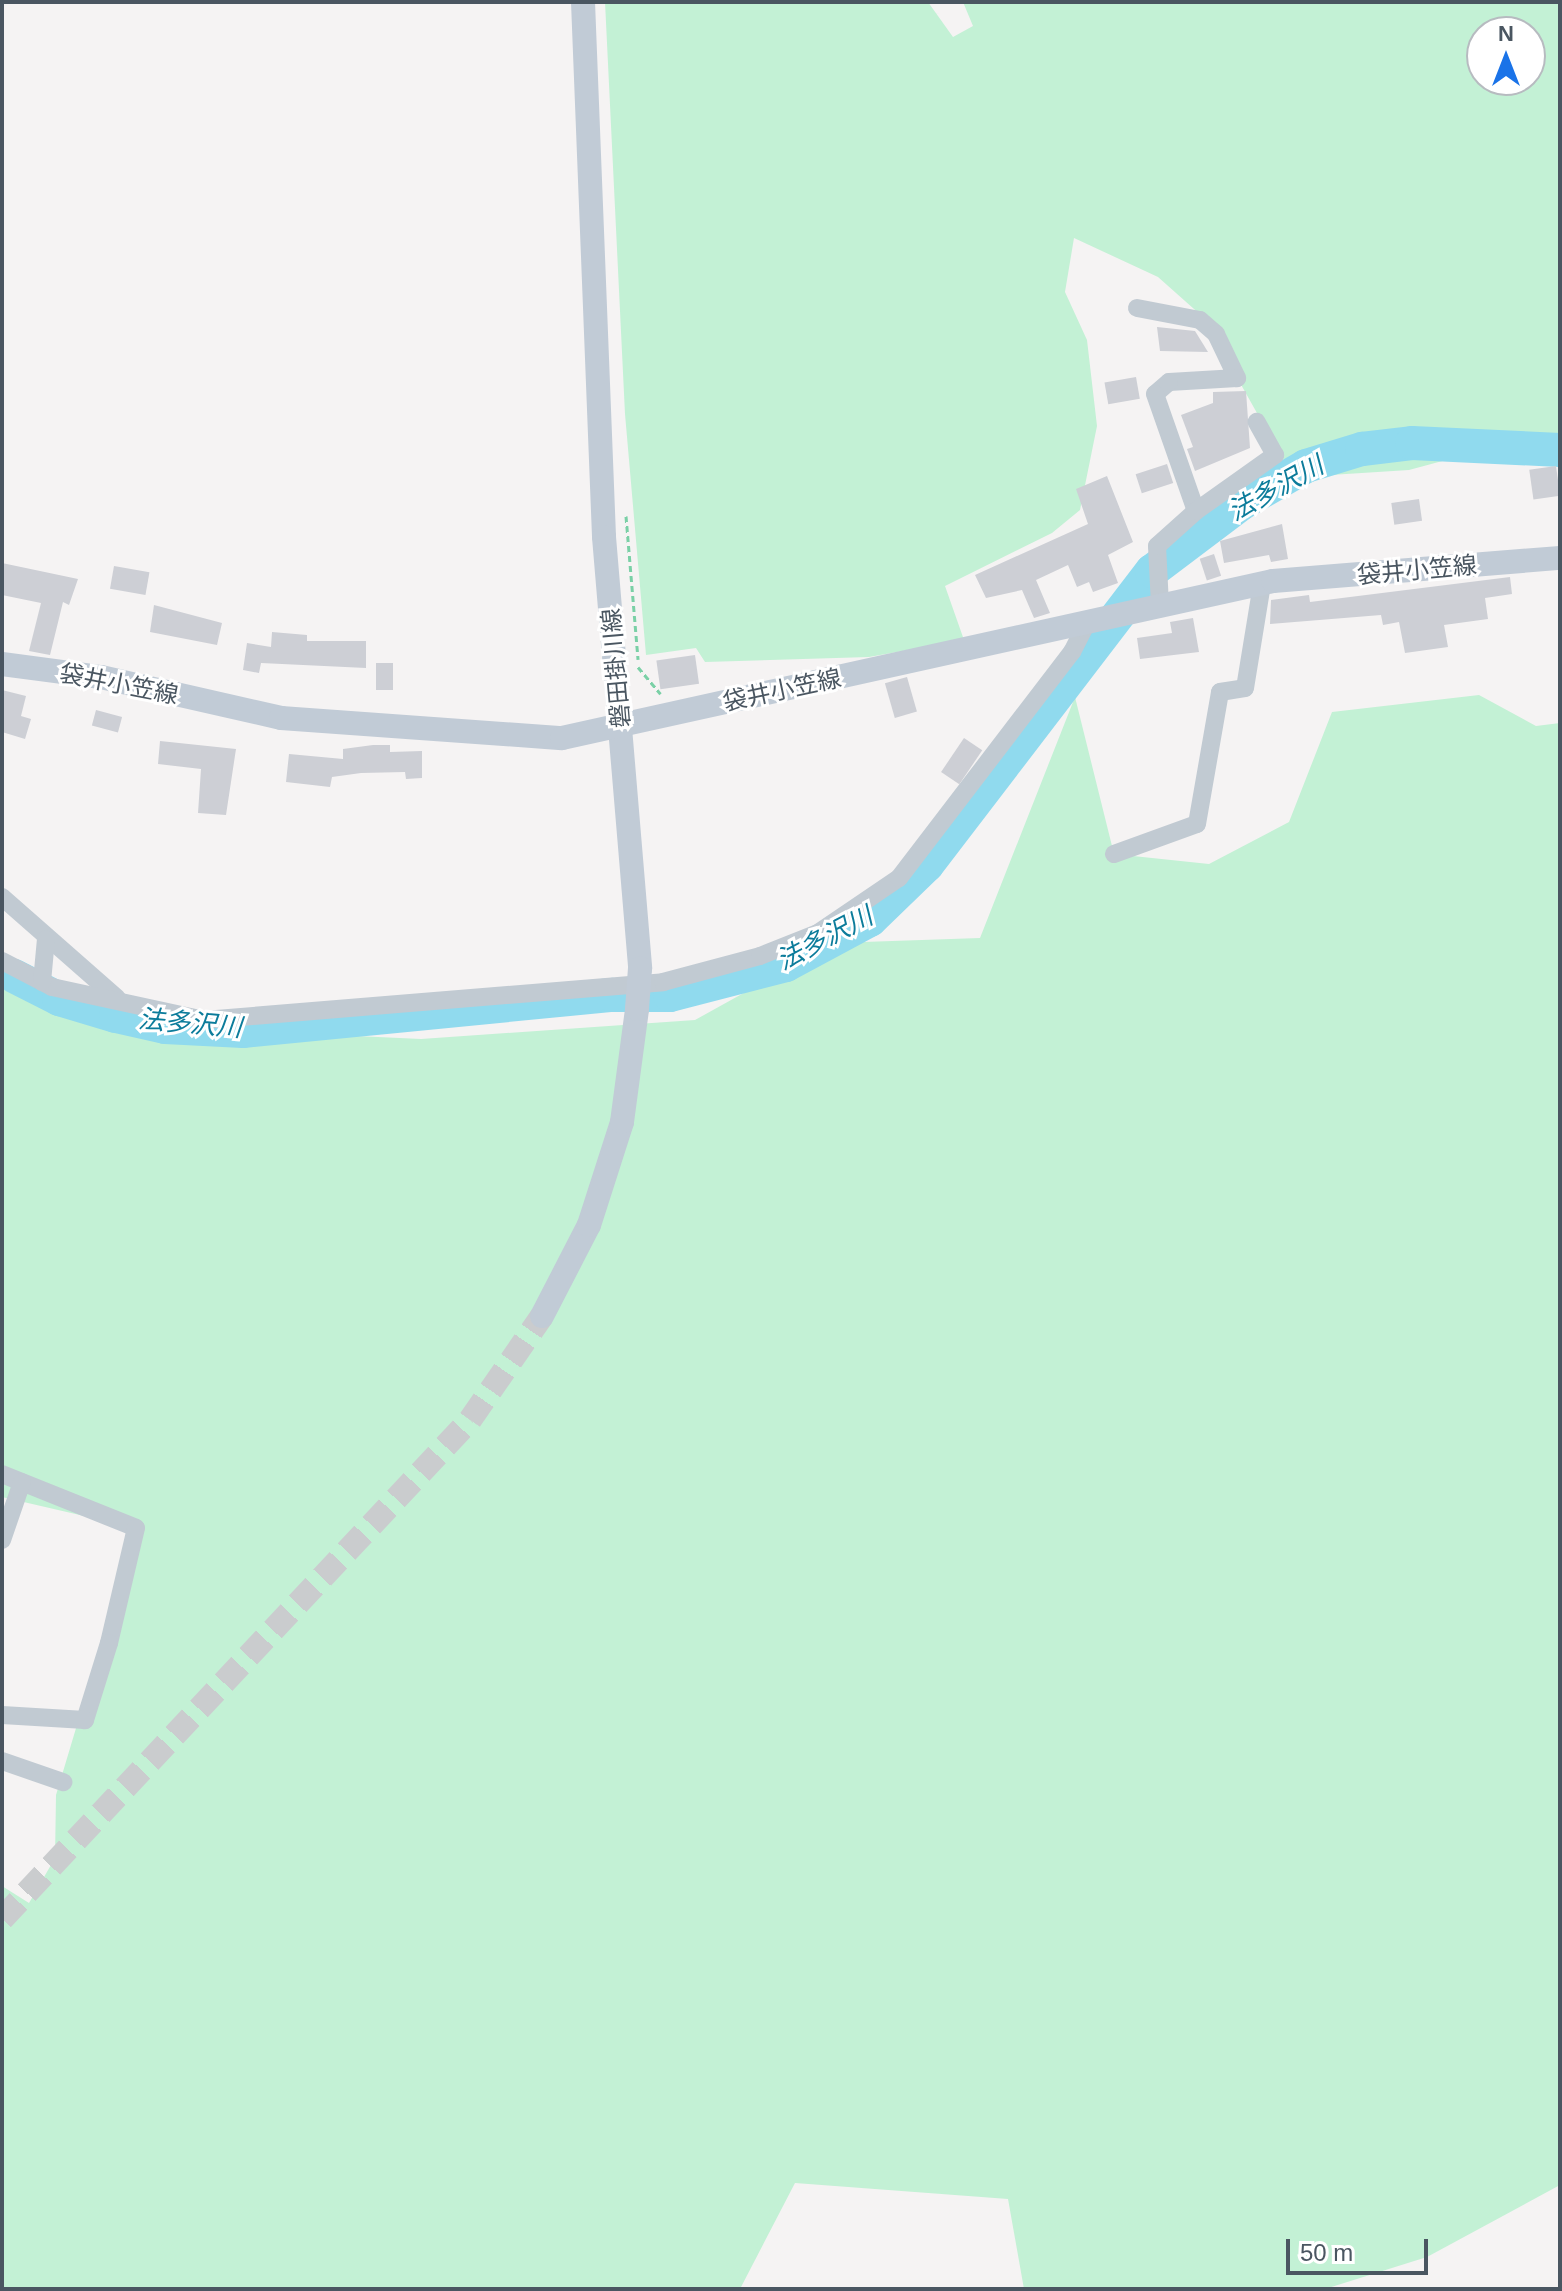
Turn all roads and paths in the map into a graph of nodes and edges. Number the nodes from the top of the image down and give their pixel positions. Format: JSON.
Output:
{"nodes":[{"id":1,"x":583,"y":2,"type":"edge"},
{"id":2,"x":1137,"y":308,"type":"dead end"},
{"id":3,"x":1257,"y":422,"type":"dead end"},
{"id":4,"x":1196,"y":511,"type":"junction"},
{"id":5,"x":626,"y":514,"type":"dead end"},
{"id":6,"x":1560,"y":558,"type":"edge"},
{"id":7,"x":1262,"y":584,"type":"junction"},
{"id":8,"x":1160,"y":605,"type":"junction"},
{"id":9,"x":1087,"y":623,"type":"junction"},
{"id":10,"x":2,"y":664,"type":"edge"},
{"id":11,"x":673,"y":695,"type":"dead end"},
{"id":12,"x":621,"y":725,"type":"junction"},
{"id":13,"x":1114,"y":854,"type":"dead end"},
{"id":14,"x":2,"y":897,"type":"edge"},
{"id":15,"x":46,"y":939,"type":"junction"},
{"id":16,"x":2,"y":961,"type":"edge"},
{"id":17,"x":42,"y":982,"type":"junction"},
{"id":18,"x":123,"y":1002,"type":"junction"},
{"id":19,"x":542,"y":1316,"type":"tunnel mouth"},
{"id":20,"x":2,"y":1474,"type":"edge"},
{"id":21,"x":22,"y":1482,"type":"junction"},
{"id":22,"x":2,"y":1540,"type":"edge"},
{"id":23,"x":2,"y":1715,"type":"edge"},
{"id":24,"x":2,"y":1761,"type":"edge"},
{"id":25,"x":63,"y":1782,"type":"dead end"}],
"edges":[{"from":1,"to":12,"type":"main road","name":"磐田掛川線"},
{"from":2,"to":4,"type":"street"},
{"from":3,"to":4,"type":"street"},
{"from":4,"to":8,"type":"street"},
{"from":5,"to":11,"type":"path"},
{"from":6,"to":7,"type":"main road","name":"袋井小笠線"},
{"from":7,"to":8,"type":"main road","name":"袋井小笠線"},
{"from":7,"to":13,"type":"street"},
{"from":8,"to":9,"type":"main road","name":"袋井小笠線"},
{"from":9,"to":12,"type":"main road","name":"袋井小笠線"},
{"from":9,"to":18,"type":"street"},
{"from":10,"to":12,"type":"main road","name":"袋井小笠線"},
{"from":12,"to":19,"type":"main road","name":"磐田掛川線","bridge":true},
{"from":14,"to":15,"type":"street"},
{"from":15,"to":17,"type":"street"},
{"from":15,"to":18,"type":"street"},
{"from":16,"to":17,"type":"street"},
{"from":17,"to":18,"type":"street"},
{"from":20,"to":21,"type":"street"},
{"from":21,"to":22,"type":"street"},
{"from":21,"to":23,"type":"street"},
{"from":24,"to":25,"type":"street"}]}
